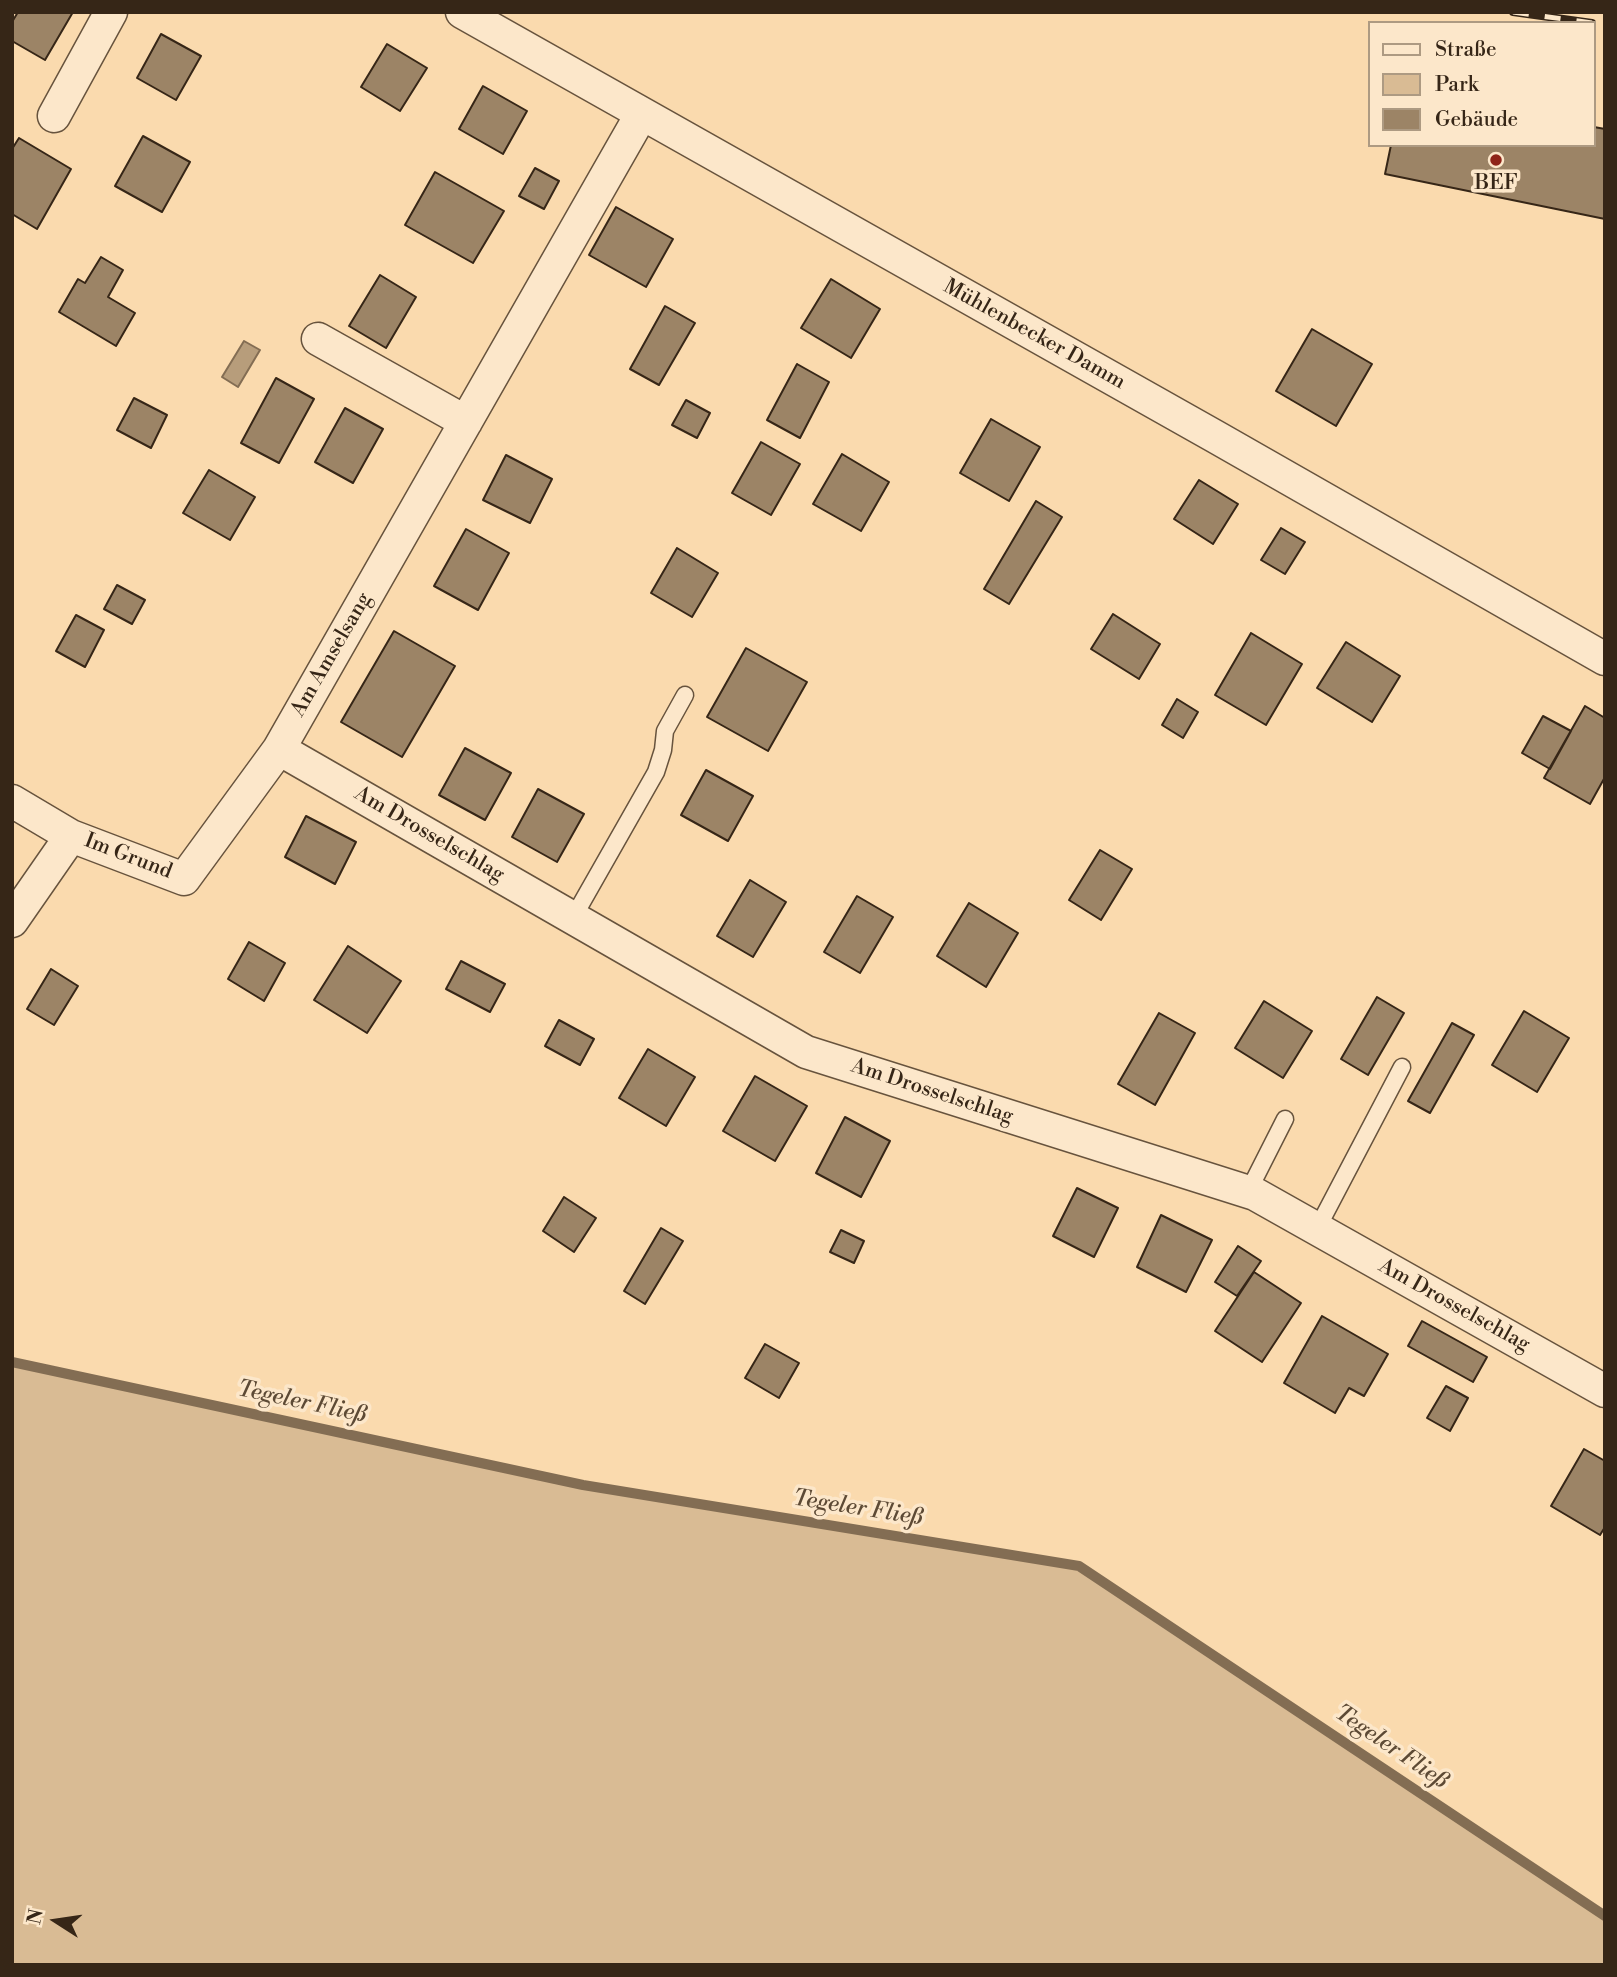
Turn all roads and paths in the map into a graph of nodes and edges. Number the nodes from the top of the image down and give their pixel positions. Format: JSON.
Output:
{"nodes":[{"id":1,"x":111,"y":12,"type":"edge"},
{"id":2,"x":462,"y":12,"type":"edge"},
{"id":3,"x":638,"y":112,"type":"junction"},
{"id":4,"x":54,"y":116,"type":"dead end"},
{"id":5,"x":317,"y":339,"type":"dead end"},
{"id":6,"x":466,"y":422,"type":"junction"},
{"id":7,"x":1605,"y":659,"type":"edge"},
{"id":8,"x":685,"y":695,"type":"dead end"},
{"id":9,"x":279,"y":749,"type":"junction"},
{"id":10,"x":12,"y":801,"type":"edge"},
{"id":11,"x":71,"y":836,"type":"junction"},
{"id":12,"x":184,"y":879,"type":"joint"},
{"id":13,"x":573,"y":918,"type":"junction"},
{"id":14,"x":12,"y":921,"type":"edge"},
{"id":15,"x":1402,"y":1068,"type":"dead end"},
{"id":16,"x":1285,"y":1119,"type":"dead end"},
{"id":17,"x":1248,"y":1192,"type":"junction"},
{"id":18,"x":1317,"y":1229,"type":"junction"},
{"id":19,"x":1605,"y":1391,"type":"edge"}],
"edges":[{"from":1,"to":4,"type":"street"},
{"from":2,"to":3,"type":"street","name":"Mühlenbecker Damm"},
{"from":3,"to":6,"type":"street","name":"Am Amselsang"},
{"from":3,"to":7,"type":"street","name":"Mühlenbecker Damm"},
{"from":5,"to":6,"type":"street"},
{"from":6,"to":9,"type":"street","name":"Am Amselsang"},
{"from":8,"to":13,"type":"lane"},
{"from":9,"to":12,"type":"street","name":"Am Amselsang"},
{"from":9,"to":13,"type":"street","name":"Am Drosselschlag"},
{"from":10,"to":11,"type":"street","name":"Im Grund"},
{"from":11,"to":12,"type":"street","name":"Im Grund"},
{"from":11,"to":14,"type":"street","name":"Im Grund"},
{"from":13,"to":17,"type":"street","name":"Am Drosselschlag"},
{"from":15,"to":18,"type":"lane"},
{"from":16,"to":17,"type":"lane"},
{"from":17,"to":18,"type":"street","name":"Am Drosselschlag"},
{"from":18,"to":19,"type":"street","name":"Am Drosselschlag"}]}
